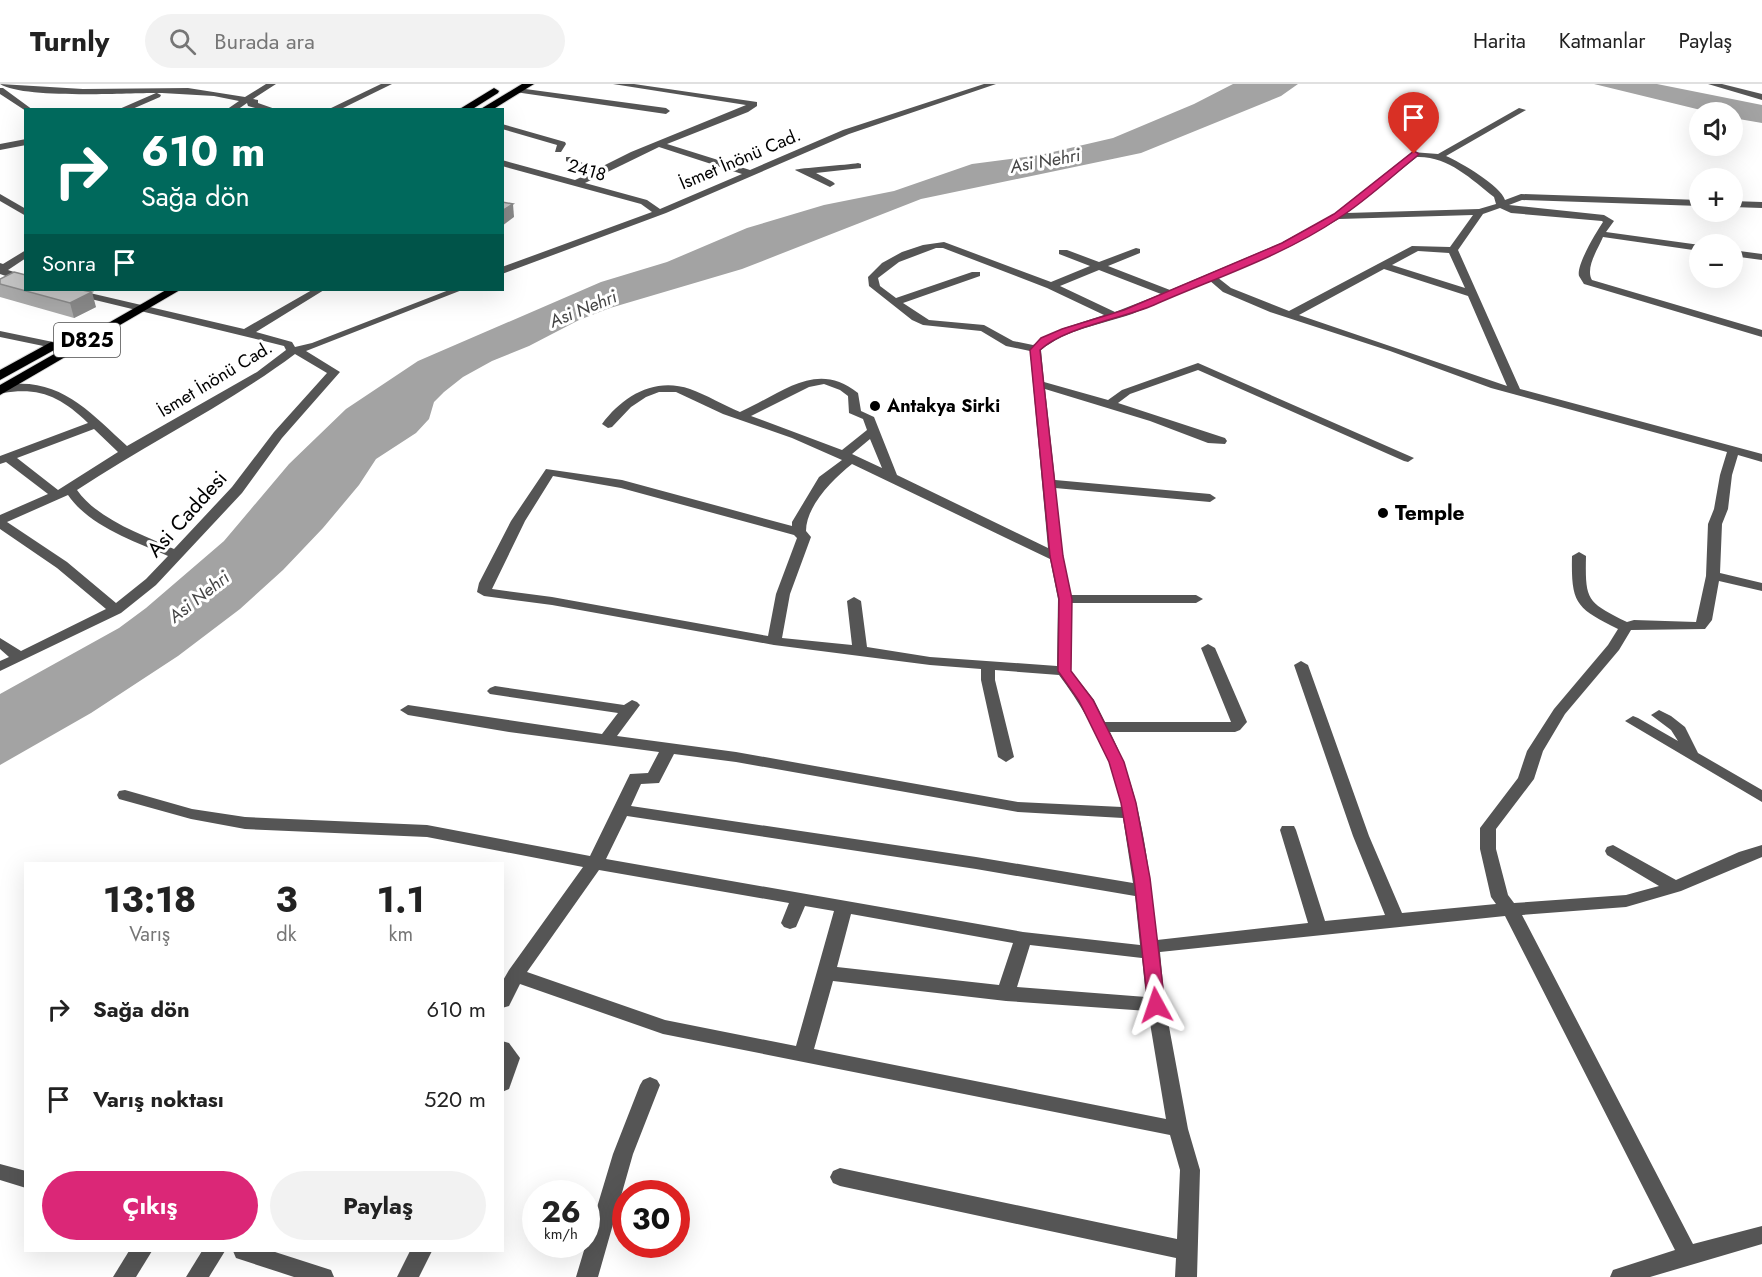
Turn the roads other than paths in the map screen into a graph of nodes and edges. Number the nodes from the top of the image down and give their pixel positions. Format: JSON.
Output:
{"nodes":[{"id":1,"x":4,"y":84,"type":"edge"},
{"id":2,"x":54,"y":84,"type":"edge"},
{"id":3,"x":388,"y":84,"type":"edge"},
{"id":4,"x":506,"y":84,"type":"edge"},
{"id":5,"x":529,"y":84,"type":"edge"},
{"id":6,"x":617,"y":84,"type":"edge"},
{"id":7,"x":992,"y":84,"type":"edge"},
{"id":8,"x":1712,"y":84,"type":"edge"},
{"id":9,"x":277,"y":85,"type":"edge"},
{"id":10,"x":44,"y":89,"type":"junction"},
{"id":11,"x":0,"y":90,"type":"edge"},
{"id":12,"x":518,"y":90,"type":"junction"},
{"id":13,"x":165,"y":91,"type":"junction"},
{"id":14,"x":1762,"y":97,"type":"edge"},
{"id":15,"x":248,"y":104,"type":"edge"},
{"id":16,"x":26,"y":108,"type":"edge"},
{"id":17,"x":126,"y":108,"type":"edge"},
{"id":18,"x":265,"y":108,"type":"edge"},
{"id":19,"x":335,"y":108,"type":"edge"},
{"id":20,"x":466,"y":108,"type":"edge"},
{"id":21,"x":487,"y":108,"type":"edge"},
{"id":22,"x":1522,"y":110,"type":"dead end"},
{"id":23,"x":666,"y":111,"type":"dead end"},
{"id":24,"x":504,"y":127,"type":"edge"},
{"id":25,"x":24,"y":143,"type":"edge"},
{"id":26,"x":660,"y":144,"type":"junction"},
{"id":27,"x":0,"y":147,"type":"edge"},
{"id":28,"x":558,"y":150,"type":"dead end"},
{"id":29,"x":1440,"y":156,"type":"junction"},
{"id":30,"x":569,"y":159,"type":"dead end"},
{"id":31,"x":504,"y":164,"type":"edge"},
{"id":32,"x":777,"y":164,"type":"junction"},
{"id":33,"x":858,"y":166,"type":"dead end"},
{"id":34,"x":800,"y":170,"type":"junction"},
{"id":35,"x":594,"y":173,"type":"junction"},
{"id":36,"x":752,"y":174,"type":"junction"},
{"id":37,"x":575,"y":184,"type":"junction"},
{"id":38,"x":830,"y":184,"type":"dead end"},
{"id":39,"x":0,"y":197,"type":"edge"},
{"id":40,"x":1689,"y":203,"type":"edge"},
{"id":41,"x":1743,"y":204,"type":"edge"},
{"id":42,"x":1501,"y":205,"type":"junction"},
{"id":43,"x":1762,"y":205,"type":"edge"},
{"id":44,"x":24,"y":212,"type":"edge"},
{"id":45,"x":659,"y":212,"type":"junction"},
{"id":46,"x":1480,"y":212,"type":"junction"},
{"id":47,"x":1337,"y":216,"type":"junction"},
{"id":48,"x":1600,"y":234,"type":"junction"},
{"id":49,"x":1689,"y":246,"type":"edge"},
{"id":50,"x":24,"y":247,"type":"edge"},
{"id":51,"x":1453,"y":250,"type":"junction"},
{"id":52,"x":1136,"y":251,"type":"dead end"},
{"id":53,"x":1063,"y":252,"type":"dead end"},
{"id":54,"x":24,"y":254,"type":"edge"},
{"id":55,"x":1743,"y":254,"type":"edge"},
{"id":56,"x":1762,"y":257,"type":"edge"},
{"id":57,"x":504,"y":259,"type":"edge"},
{"id":58,"x":522,"y":263,"type":"junction"},
{"id":59,"x":1382,"y":265,"type":"junction"},
{"id":60,"x":1,"y":266,"type":"edge"},
{"id":61,"x":1100,"y":266,"type":"junction"},
{"id":62,"x":504,"y":270,"type":"edge"},
{"id":63,"x":976,"y":274,"type":"dead end"},
{"id":64,"x":1210,"y":276,"type":"junction"},
{"id":65,"x":24,"y":280,"type":"edge"},
{"id":66,"x":1051,"y":286,"type":"junction"},
{"id":67,"x":70,"y":291,"type":"edge"},
{"id":68,"x":147,"y":291,"type":"edge"},
{"id":69,"x":172,"y":291,"type":"edge"},
{"id":70,"x":317,"y":291,"type":"edge"},
{"id":71,"x":422,"y":291,"type":"edge"},
{"id":72,"x":454,"y":291,"type":"edge"},
{"id":73,"x":1171,"y":294,"type":"junction"},
{"id":74,"x":1471,"y":294,"type":"junction"},
{"id":75,"x":440,"y":296,"type":"junction"},
{"id":76,"x":895,"y":302,"type":"junction"},
{"id":77,"x":124,"y":304,"type":"junction"},
{"id":78,"x":143,"y":307,"type":"junction"},
{"id":79,"x":1290,"y":315,"type":"junction"},
{"id":80,"x":1114,"y":316,"type":"junction"},
{"id":81,"x":246,"y":333,"type":"junction"},
{"id":82,"x":0,"y":334,"type":"edge"},
{"id":83,"x":1762,"y":334,"type":"edge"},
{"id":84,"x":54,"y":345,"type":"junction"},
{"id":85,"x":295,"y":350,"type":"junction"},
{"id":86,"x":1035,"y":350,"type":"junction"},
{"id":87,"x":1038,"y":384,"type":"junction"},
{"id":88,"x":1,"y":385,"type":"edge"},
{"id":89,"x":1515,"y":391,"type":"junction"},
{"id":90,"x":1108,"y":405,"type":"junction"},
{"id":91,"x":741,"y":416,"type":"junction"},
{"id":92,"x":96,"y":424,"type":"junction"},
{"id":93,"x":608,"y":424,"type":"dead end"},
{"id":94,"x":873,"y":431,"type":"junction"},
{"id":95,"x":1221,"y":441,"type":"dead end"},
{"id":96,"x":1734,"y":450,"type":"junction"},
{"id":97,"x":126,"y":452,"type":"junction"},
{"id":98,"x":846,"y":457,"type":"junction"},
{"id":99,"x":1408,"y":458,"type":"dead end"},
{"id":100,"x":1762,"y":458,"type":"edge"},
{"id":101,"x":4,"y":459,"type":"edge"},
{"id":102,"x":893,"y":480,"type":"junction"},
{"id":103,"x":1051,"y":484,"type":"junction"},
{"id":104,"x":70,"y":489,"type":"junction"},
{"id":105,"x":57,"y":495,"type":"junction"},
{"id":106,"x":1210,"y":498,"type":"dead end"},
{"id":107,"x":0,"y":521,"type":"edge"},
{"id":108,"x":799,"y":532,"type":"junction"},
{"id":109,"x":177,"y":555,"type":"junction"},
{"id":110,"x":1056,"y":556,"type":"junction"},
{"id":111,"x":1580,"y":556,"type":"dead end"},
{"id":112,"x":1713,"y":576,"type":"junction"},
{"id":113,"x":1762,"y":587,"type":"edge"},
{"id":114,"x":1065,"y":599,"type":"junction"},
{"id":115,"x":1196,"y":599,"type":"dead end"},
{"id":116,"x":854,"y":601,"type":"dead end"},
{"id":117,"x":116,"y":610,"type":"junction"},
{"id":118,"x":1626,"y":627,"type":"junction"},
{"id":119,"x":774,"y":641,"type":"junction"},
{"id":120,"x":0,"y":642,"type":"edge"},
{"id":121,"x":1208,"y":648,"type":"dead end"},
{"id":122,"x":860,"y":650,"type":"junction"},
{"id":123,"x":19,"y":657,"type":"junction"},
{"id":124,"x":1301,"y":664,"type":"dead end"},
{"id":125,"x":988,"y":666,"type":"junction"},
{"id":126,"x":0,"y":667,"type":"edge"},
{"id":127,"x":1065,"y":671,"type":"junction"},
{"id":128,"x":495,"y":691,"type":"dead end"},
{"id":129,"x":408,"y":710,"type":"dead end"},
{"id":130,"x":1659,"y":715,"type":"dead end"},
{"id":131,"x":1633,"y":721,"type":"dead end"},
{"id":132,"x":1100,"y":728,"type":"junction"},
{"id":133,"x":605,"y":741,"type":"junction"},
{"id":134,"x":669,"y":748,"type":"junction"},
{"id":135,"x":1691,"y":754,"type":"junction"},
{"id":136,"x":1006,"y":757,"type":"dead end"},
{"id":137,"x":125,"y":795,"type":"dead end"},
{"id":138,"x":1762,"y":797,"type":"edge"},
{"id":139,"x":621,"y":810,"type":"junction"},
{"id":140,"x":1131,"y":813,"type":"junction"},
{"id":141,"x":1288,"y":830,"type":"dead end"},
{"id":142,"x":1613,"y":851,"type":"dead end"},
{"id":143,"x":1762,"y":851,"type":"edge"},
{"id":144,"x":594,"y":863,"type":"junction"},
{"id":145,"x":1675,"y":887,"type":"junction"},
{"id":146,"x":1143,"y":891,"type":"junction"},
{"id":147,"x":799,"y":899,"type":"junction"},
{"id":148,"x":844,"y":906,"type":"junction"},
{"id":149,"x":1510,"y":910,"type":"junction"},
{"id":150,"x":1396,"y":919,"type":"junction"},
{"id":151,"x":790,"y":923,"type":"dead end"},
{"id":152,"x":1318,"y":927,"type":"junction"},
{"id":153,"x":1023,"y":938,"type":"junction"},
{"id":154,"x":1151,"y":950,"type":"junction"},
{"id":155,"x":826,"y":974,"type":"junction"},
{"id":156,"x":514,"y":975,"type":"junction"},
{"id":157,"x":1006,"y":994,"type":"junction"},
{"id":158,"x":504,"y":997,"type":"edge"},
{"id":159,"x":1156,"y":1005,"type":"junction"},
{"id":160,"x":504,"y":1050,"type":"edge"},
{"id":161,"x":802,"y":1055,"type":"junction"},
{"id":162,"x":504,"y":1078,"type":"edge"},
{"id":163,"x":650,"y":1085,"type":"dead end"},
{"id":164,"x":1178,"y":1129,"type":"junction"},
{"id":165,"x":840,"y":1177,"type":"dead end"},
{"id":166,"x":1762,"y":1235,"type":"edge"},
{"id":167,"x":1188,"y":1251,"type":"junction"},
{"id":168,"x":140,"y":1252,"type":"edge"},
{"id":169,"x":213,"y":1252,"type":"edge"},
{"id":170,"x":247,"y":1252,"type":"edge"},
{"id":171,"x":420,"y":1252,"type":"edge"},
{"id":172,"x":1688,"y":1255,"type":"junction"},
{"id":173,"x":124,"y":1277,"type":"edge"},
{"id":174,"x":197,"y":1277,"type":"edge"},
{"id":175,"x":322,"y":1277,"type":"edge"},
{"id":176,"x":408,"y":1277,"type":"edge"},
{"id":177,"x":587,"y":1277,"type":"edge"},
{"id":178,"x":1186,"y":1277,"type":"edge"},
{"id":179,"x":1621,"y":1277,"type":"edge"}],
"edges":[{"from":1,"to":10,"type":"street"},
{"from":2,"to":10,"type":"street"},
{"from":3,"to":19,"type":"street"},
{"from":4,"to":20,"type":"highway"},
{"from":5,"to":12,"type":"highway"},
{"from":6,"to":26,"type":"street"},
{"from":7,"to":32,"type":"street","name":"İsmet İnönü Cad."},
{"from":8,"to":14,"type":"street"},
{"from":9,"to":15,"type":"street"},
{"from":10,"to":13,"type":"street"},
{"from":11,"to":16,"type":"street"},
{"from":12,"to":21,"type":"highway"},
{"from":12,"to":23,"type":"street"},
{"from":13,"to":15,"type":"street"},
{"from":13,"to":17,"type":"street"},
{"from":15,"to":18,"type":"street"},
{"from":22,"to":29,"type":"street"},
{"from":24,"to":28,"type":"street"},
{"from":25,"to":27,"type":"street"},
{"from":26,"to":35,"type":"street"},
{"from":26,"to":36,"type":"street"},
{"from":29,"to":42,"type":"street"},
{"from":29,"to":47,"type":"street"},
{"from":30,"to":35,"type":"street"},
{"from":31,"to":37,"type":"street","name":"2418"},
{"from":32,"to":34,"type":"street"},
{"from":32,"to":36,"type":"street","name":"İsmet İnönü Cad."},
{"from":33,"to":34,"type":"street"},
{"from":34,"to":38,"type":"street"},
{"from":35,"to":37,"type":"street"},
{"from":36,"to":45,"type":"street","name":"İsmet İnönü Cad."},
{"from":37,"to":45,"type":"street","name":"2418"},
{"from":39,"to":44,"type":"street"},
{"from":40,"to":42,"type":"street"},
{"from":41,"to":43,"type":"street"},
{"from":42,"to":46,"type":"street"},
{"from":42,"to":48,"type":"street"},
{"from":45,"to":58,"type":"street","name":"İsmet İnönü Cad."},
{"from":46,"to":47,"type":"street"},
{"from":46,"to":51,"type":"street"},
{"from":47,"to":64,"type":"street"},
{"from":48,"to":49,"type":"street"},
{"from":48,"to":83,"type":"street"},
{"from":50,"to":60,"type":"street"},
{"from":51,"to":59,"type":"street"},
{"from":51,"to":74,"type":"street"},
{"from":52,"to":61,"type":"street"},
{"from":53,"to":61,"type":"street"},
{"from":54,"to":60,"type":"street"},
{"from":55,"to":56,"type":"street"},
{"from":57,"to":58,"type":"street"},
{"from":58,"to":62,"type":"street","name":"İsmet İnönü Cad."},
{"from":59,"to":74,"type":"street"},
{"from":59,"to":79,"type":"street"},
{"from":60,"to":65,"type":"street"},
{"from":61,"to":66,"type":"street"},
{"from":61,"to":73,"type":"street"},
{"from":63,"to":76,"type":"street"},
{"from":64,"to":73,"type":"street"},
{"from":64,"to":79,"type":"street"},
{"from":66,"to":76,"type":"street"},
{"from":66,"to":80,"type":"street"},
{"from":67,"to":77,"type":"street"},
{"from":68,"to":77,"type":"highway","number":"D825"},
{"from":69,"to":78,"type":"highway","number":"D825"},
{"from":70,"to":81,"type":"street"},
{"from":71,"to":75,"type":"street"},
{"from":72,"to":75,"type":"street","name":"İsmet İnönü Cad."},
{"from":73,"to":80,"type":"street"},
{"from":74,"to":89,"type":"street"},
{"from":75,"to":85,"type":"street","name":"İsmet İnönü Cad."},
{"from":76,"to":86,"type":"street"},
{"from":77,"to":78,"type":"street"},
{"from":77,"to":84,"type":"highway","number":"D825"},
{"from":78,"to":81,"type":"street"},
{"from":78,"to":88,"type":"highway","number":"D825"},
{"from":79,"to":89,"type":"street"},
{"from":80,"to":86,"type":"street"},
{"from":81,"to":85,"type":"street"},
{"from":82,"to":84,"type":"street"},
{"from":84,"to":88,"type":"highway","number":"D825"},
{"from":85,"to":97,"type":"street","name":"İsmet İnönü Cad."},
{"from":85,"to":109,"type":"street","name":"Asi Caddesi"},
{"from":86,"to":87,"type":"street"},
{"from":87,"to":90,"type":"street"},
{"from":87,"to":103,"type":"street"},
{"from":88,"to":92,"type":"street"},
{"from":89,"to":96,"type":"street"},
{"from":90,"to":95,"type":"street"},
{"from":90,"to":99,"type":"street"},
{"from":91,"to":93,"type":"street"},
{"from":91,"to":94,"type":"street"},
{"from":91,"to":98,"type":"street"},
{"from":92,"to":97,"type":"street"},
{"from":92,"to":101,"type":"street"},
{"from":94,"to":98,"type":"street"},
{"from":94,"to":102,"type":"street"},
{"from":96,"to":100,"type":"street"},
{"from":96,"to":112,"type":"street"},
{"from":97,"to":104,"type":"street","name":"İsmet İnönü Cad."},
{"from":98,"to":102,"type":"street"},
{"from":98,"to":108,"type":"street"},
{"from":101,"to":105,"type":"street"},
{"from":102,"to":110,"type":"street"},
{"from":103,"to":106,"type":"street"},
{"from":103,"to":110,"type":"street"},
{"from":104,"to":105,"type":"street","name":"İsmet İnönü Cad."},
{"from":104,"to":109,"type":"street"},
{"from":105,"to":107,"type":"street","name":"İsmet İnönü Cad."},
{"from":107,"to":117,"type":"street"},
{"from":108,"to":119,"type":"street"},
{"from":108,"to":119,"type":"street"},
{"from":109,"to":117,"type":"street","name":"Asi Caddesi"},
{"from":110,"to":114,"type":"street"},
{"from":111,"to":118,"type":"street"},
{"from":112,"to":113,"type":"street"},
{"from":112,"to":118,"type":"street"},
{"from":114,"to":115,"type":"street"},
{"from":114,"to":127,"type":"street"},
{"from":116,"to":122,"type":"street"},
{"from":117,"to":123,"type":"street","name":"Asi Caddesi"},
{"from":118,"to":149,"type":"street"},
{"from":119,"to":122,"type":"street"},
{"from":120,"to":123,"type":"street"},
{"from":121,"to":132,"type":"street"},
{"from":122,"to":125,"type":"street"},
{"from":123,"to":126,"type":"street","name":"Asi Caddesi"},
{"from":124,"to":150,"type":"street"},
{"from":125,"to":127,"type":"street"},
{"from":125,"to":136,"type":"street"},
{"from":127,"to":132,"type":"street"},
{"from":128,"to":133,"type":"street"},
{"from":129,"to":133,"type":"street"},
{"from":130,"to":135,"type":"street"},
{"from":131,"to":135,"type":"street"},
{"from":132,"to":140,"type":"street"},
{"from":133,"to":134,"type":"street"},
{"from":134,"to":139,"type":"street"},
{"from":134,"to":140,"type":"street"},
{"from":135,"to":138,"type":"street"},
{"from":137,"to":144,"type":"street"},
{"from":139,"to":144,"type":"street"},
{"from":139,"to":146,"type":"street"},
{"from":140,"to":146,"type":"street"},
{"from":141,"to":152,"type":"street"},
{"from":142,"to":145,"type":"street"},
{"from":143,"to":145,"type":"street"},
{"from":144,"to":147,"type":"street"},
{"from":144,"to":156,"type":"street"},
{"from":145,"to":149,"type":"street"},
{"from":146,"to":154,"type":"street"},
{"from":147,"to":148,"type":"street"},
{"from":147,"to":151,"type":"street"},
{"from":148,"to":153,"type":"street"},
{"from":148,"to":155,"type":"street"},
{"from":149,"to":150,"type":"street"},
{"from":149,"to":172,"type":"street"},
{"from":150,"to":152,"type":"street"},
{"from":152,"to":154,"type":"street"},
{"from":153,"to":154,"type":"street"},
{"from":153,"to":157,"type":"street"},
{"from":154,"to":159,"type":"street"},
{"from":155,"to":157,"type":"street"},
{"from":155,"to":161,"type":"street"},
{"from":156,"to":158,"type":"street"},
{"from":156,"to":161,"type":"street"},
{"from":157,"to":159,"type":"street"},
{"from":159,"to":164,"type":"street"},
{"from":160,"to":162,"type":"street"},
{"from":161,"to":164,"type":"street"},
{"from":163,"to":177,"type":"street"},
{"from":164,"to":167,"type":"street"},
{"from":165,"to":167,"type":"street"},
{"from":166,"to":172,"type":"street"},
{"from":167,"to":178,"type":"street"},
{"from":168,"to":173,"type":"street"},
{"from":169,"to":174,"type":"street"},
{"from":170,"to":175,"type":"street"},
{"from":171,"to":176,"type":"street"},
{"from":172,"to":179,"type":"street"}]}
